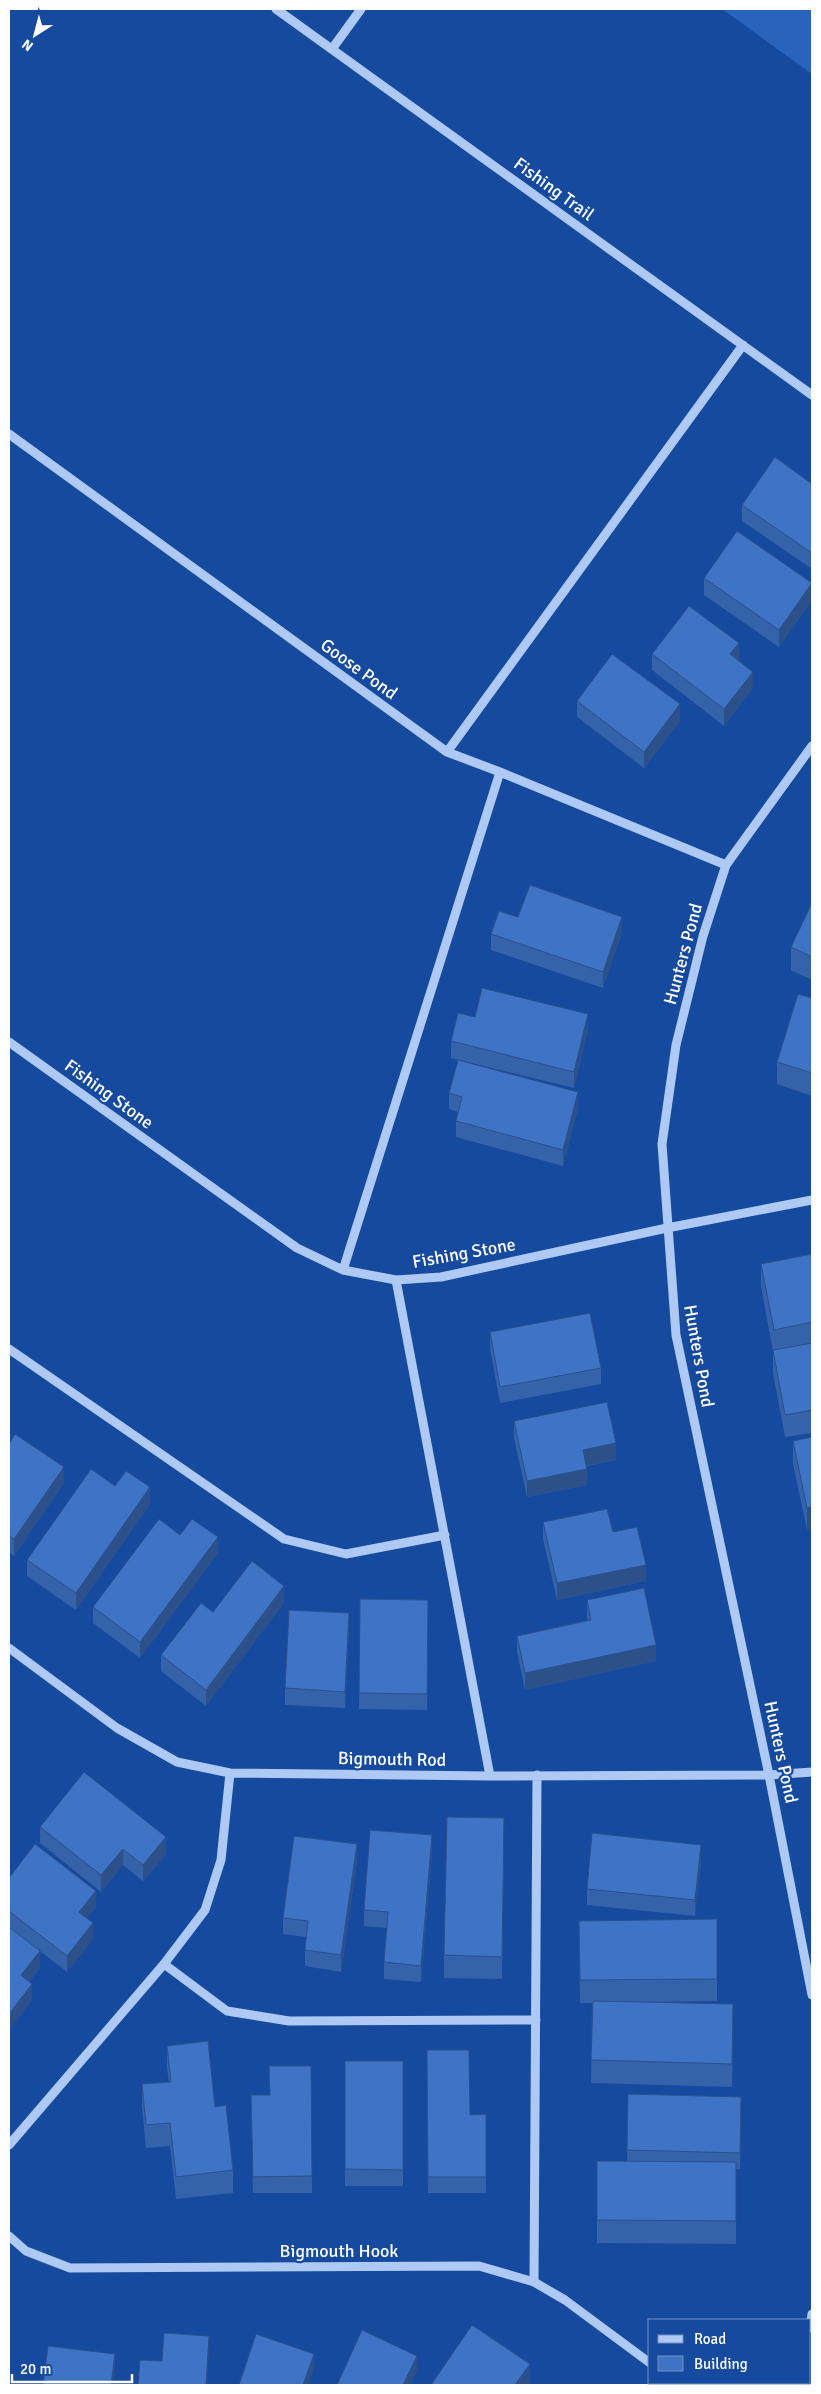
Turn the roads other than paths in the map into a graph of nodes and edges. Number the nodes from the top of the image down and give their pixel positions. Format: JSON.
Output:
{"nodes":[{"id":1,"x":276,"y":9,"type":"edge"},
{"id":2,"x":361,"y":9,"type":"edge"},
{"id":3,"x":332,"y":49,"type":"junction"},
{"id":4,"x":743,"y":345,"type":"junction"},
{"id":5,"x":812,"y":395,"type":"edge"},
{"id":6,"x":9,"y":434,"type":"edge"},
{"id":7,"x":812,"y":746,"type":"edge"},
{"id":8,"x":447,"y":752,"type":"junction"},
{"id":9,"x":500,"y":772,"type":"junction"},
{"id":10,"x":726,"y":865,"type":"junction"},
{"id":11,"x":9,"y":1042,"type":"edge"},
{"id":12,"x":812,"y":1200,"type":"edge"},
{"id":13,"x":667,"y":1228,"type":"junction"},
{"id":14,"x":343,"y":1270,"type":"junction"},
{"id":15,"x":396,"y":1280,"type":"junction"},
{"id":16,"x":9,"y":1349,"type":"edge"},
{"id":17,"x":445,"y":1535,"type":"junction"},
{"id":18,"x":9,"y":1648,"type":"edge"},
{"id":19,"x":812,"y":1772,"type":"edge"},
{"id":20,"x":230,"y":1773,"type":"junction"},
{"id":21,"x":537,"y":1775,"type":"junction"},
{"id":22,"x":769,"y":1775,"type":"junction"},
{"id":23,"x":490,"y":1776,"type":"junction"},
{"id":24,"x":164,"y":1964,"type":"junction"},
{"id":25,"x":812,"y":1995,"type":"edge"},
{"id":26,"x":536,"y":2020,"type":"junction"},
{"id":27,"x":9,"y":2145,"type":"edge"},
{"id":28,"x":9,"y":2236,"type":"edge"},
{"id":29,"x":534,"y":2282,"type":"junction"},
{"id":30,"x":648,"y":2362,"type":"edge"}],
"edges":[{"from":1,"to":3,"type":"street","name":"Fishing Trail"},
{"from":2,"to":3,"type":"street"},
{"from":3,"to":4,"type":"street","name":"Fishing Trail"},
{"from":4,"to":5,"type":"street","name":"Fishing Trail"},
{"from":4,"to":8,"type":"street"},
{"from":6,"to":8,"type":"street","name":"Goose Pond"},
{"from":7,"to":10,"type":"street","name":"Hunters Pond"},
{"from":8,"to":9,"type":"street","name":"Goose Pond"},
{"from":9,"to":10,"type":"street","name":"Goose Pond"},
{"from":9,"to":14,"type":"street"},
{"from":10,"to":13,"type":"street","name":"Hunters Pond"},
{"from":11,"to":14,"type":"street","name":"Fishing Stone"},
{"from":12,"to":13,"type":"street","name":"Fishing Stone"},
{"from":13,"to":15,"type":"street","name":"Fishing Stone"},
{"from":13,"to":22,"type":"street","name":"Hunters Pond"},
{"from":14,"to":15,"type":"street","name":"Fishing Stone"},
{"from":15,"to":17,"type":"street"},
{"from":16,"to":17,"type":"street"},
{"from":17,"to":23,"type":"street"},
{"from":18,"to":20,"type":"street","name":"Bigmouth Rod"},
{"from":19,"to":22,"type":"street","name":"Bigmouth Rod"},
{"from":20,"to":23,"type":"street","name":"Bigmouth Rod"},
{"from":20,"to":24,"type":"street"},
{"from":21,"to":22,"type":"street","name":"Bigmouth Rod"},
{"from":21,"to":23,"type":"street","name":"Bigmouth Rod"},
{"from":21,"to":26,"type":"street"},
{"from":22,"to":25,"type":"street","name":"Hunters Pond"},
{"from":24,"to":26,"type":"street"},
{"from":24,"to":27,"type":"street"},
{"from":26,"to":29,"type":"street"},
{"from":28,"to":29,"type":"street","name":"Bigmouth Hook"},
{"from":29,"to":30,"type":"street","name":"Bigmouth Hook"}]}
